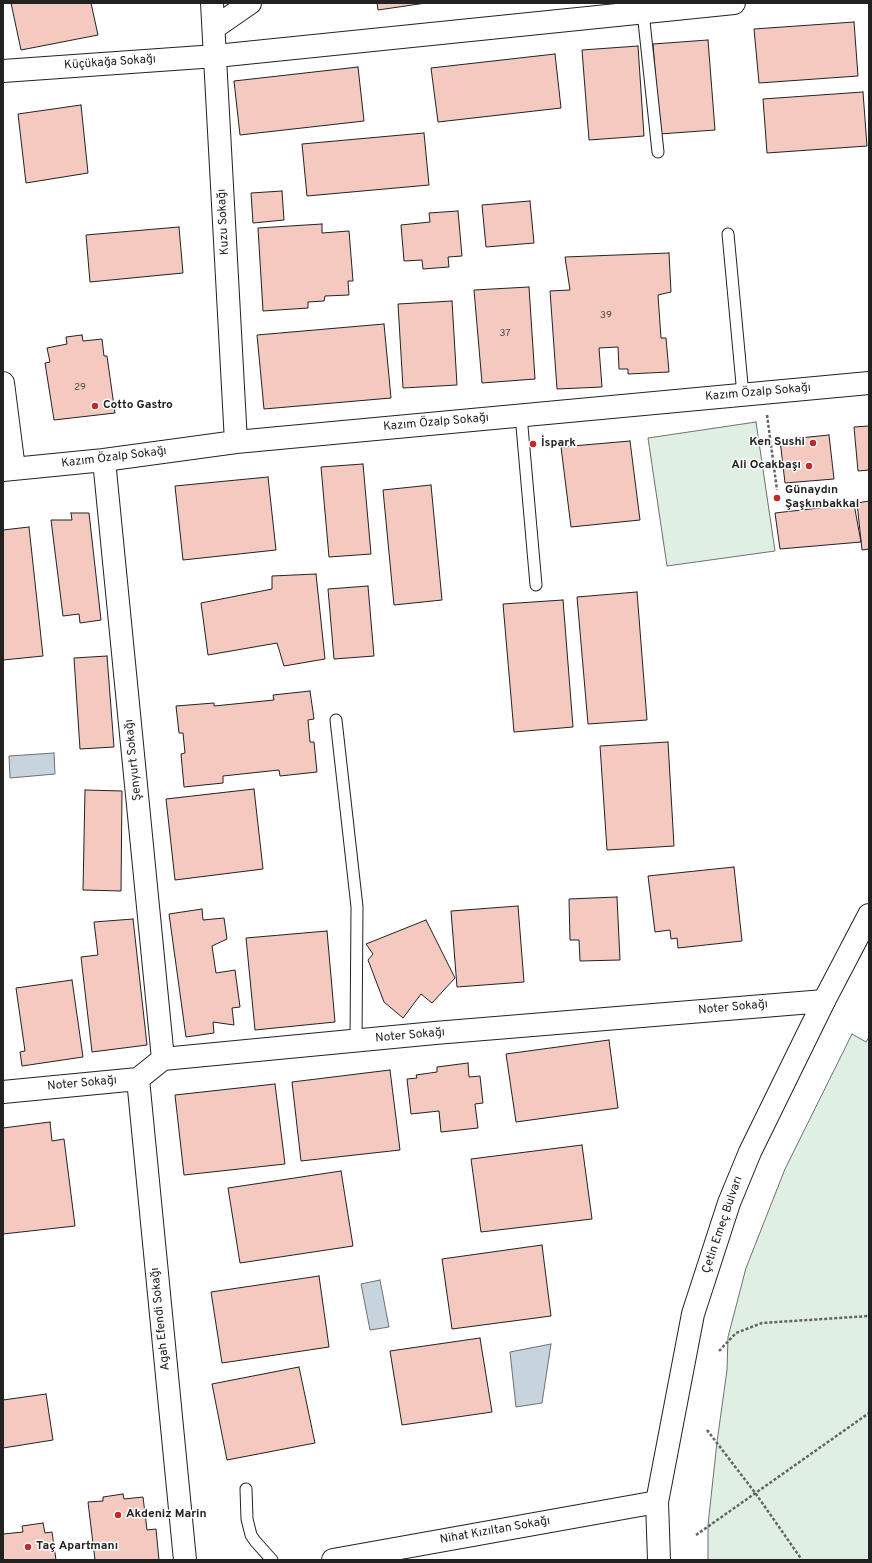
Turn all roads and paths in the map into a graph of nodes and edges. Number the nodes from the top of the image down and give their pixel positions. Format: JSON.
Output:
{"nodes":[{"id":1,"x":212,"y":3,"type":"edge"},
{"id":2,"x":250,"y":3,"type":"edge"},
{"id":3,"x":734,"y":3,"type":"edge"},
{"id":4,"x":643,"y":12,"type":"junction"},
{"id":5,"x":214,"y":28,"type":"junction"},
{"id":6,"x":216,"y":56,"type":"junction"},
{"id":7,"x":3,"y":71,"type":"edge"},
{"id":8,"x":658,"y":152,"type":"dead end"},
{"id":9,"x":728,"y":234,"type":"dead end"},
{"id":10,"x":3,"y":383,"type":"edge"},
{"id":11,"x":869,"y":383,"type":"edge"},
{"id":12,"x":765,"y":393,"type":"junction"},
{"id":13,"x":743,"y":395,"type":"junction"},
{"id":14,"x":521,"y":415,"type":"junction"},
{"id":15,"x":236,"y":442,"type":"junction"},
{"id":16,"x":104,"y":460,"type":"junction"},
{"id":17,"x":8,"y":469,"type":"edge"},
{"id":18,"x":777,"y":490,"type":"dead end"},
{"id":19,"x":536,"y":585,"type":"dead end"},
{"id":20,"x":336,"y":720,"type":"dead end"},
{"id":21,"x":869,"y":915,"type":"edge"},
{"id":22,"x":824,"y":1001,"type":"junction"},
{"id":23,"x":356,"y":1041,"type":"junction"},
{"id":24,"x":163,"y":1059,"type":"junction"},
{"id":25,"x":138,"y":1079,"type":"junction"},
{"id":26,"x":3,"y":1092,"type":"edge"},
{"id":27,"x":869,"y":1316,"type":"edge"},
{"id":28,"x":718,"y":1351,"type":"dead end"},
{"id":29,"x":869,"y":1413,"type":"edge"},
{"id":30,"x":707,"y":1430,"type":"dead end"},
{"id":31,"x":246,"y":1489,"type":"dead end"},
{"id":32,"x":756,"y":1494,"type":"junction"},
{"id":33,"x":657,"y":1502,"type":"junction"},
{"id":34,"x":696,"y":1535,"type":"dead end"},
{"id":35,"x":185,"y":1560,"type":"edge"},
{"id":36,"x":272,"y":1560,"type":"edge"},
{"id":37,"x":333,"y":1560,"type":"edge"},
{"id":38,"x":659,"y":1560,"type":"edge"},
{"id":39,"x":802,"y":1560,"type":"edge"}],
"edges":[{"from":1,"to":5,"type":"street","name":"Kuzu Sokağı"},
{"from":2,"to":5,"type":"street"},
{"from":3,"to":4,"type":"street","name":"Küçükağa Sokağı"},
{"from":4,"to":6,"type":"street","name":"Küçükağa Sokağı"},
{"from":4,"to":8,"type":"lane"},
{"from":5,"to":6,"type":"street","name":"Kuzu Sokağı"},
{"from":6,"to":7,"type":"street","name":"Küçükağa Sokağı"},
{"from":6,"to":15,"type":"street","name":"Kuzu Sokağı"},
{"from":9,"to":13,"type":"lane"},
{"from":10,"to":17,"type":"street"},
{"from":11,"to":12,"type":"street","name":"Kazım Özalp Sokağı"},
{"from":12,"to":13,"type":"street","name":"Kazım Özalp Sokağı"},
{"from":12,"to":18,"type":"path"},
{"from":13,"to":14,"type":"street","name":"Kazım Özalp Sokağı"},
{"from":14,"to":15,"type":"street","name":"Kazım Özalp Sokağı"},
{"from":14,"to":19,"type":"lane"},
{"from":15,"to":16,"type":"street","name":"Kazım Özalp Sokağı"},
{"from":16,"to":17,"type":"street","name":"Kazım Özalp Sokağı"},
{"from":16,"to":24,"type":"street","name":"Şenyurt Sokağı"},
{"from":20,"to":23,"type":"lane"},
{"from":21,"to":22,"type":"street","name":"Çetin Emeç Bulvarı"},
{"from":22,"to":23,"type":"street","name":"Noter Sokağı"},
{"from":22,"to":33,"type":"street","name":"Çetin Emeç Bulvarı"},
{"from":23,"to":24,"type":"street","name":"Noter Sokağı"},
{"from":24,"to":25,"type":"street"},
{"from":25,"to":26,"type":"street","name":"Noter Sokağı"},
{"from":25,"to":35,"type":"street","name":"Agah Efendi Sokağı"},
{"from":27,"to":28,"type":"path"},
{"from":29,"to":32,"type":"path"},
{"from":30,"to":32,"type":"path"},
{"from":31,"to":36,"type":"lane"},
{"from":32,"to":34,"type":"path"},
{"from":32,"to":39,"type":"path"},
{"from":33,"to":37,"type":"street","name":"Nihat Kızıltan Sokağı"},
{"from":33,"to":38,"type":"street","name":"Çetin Emeç Bulvarı"}]}
